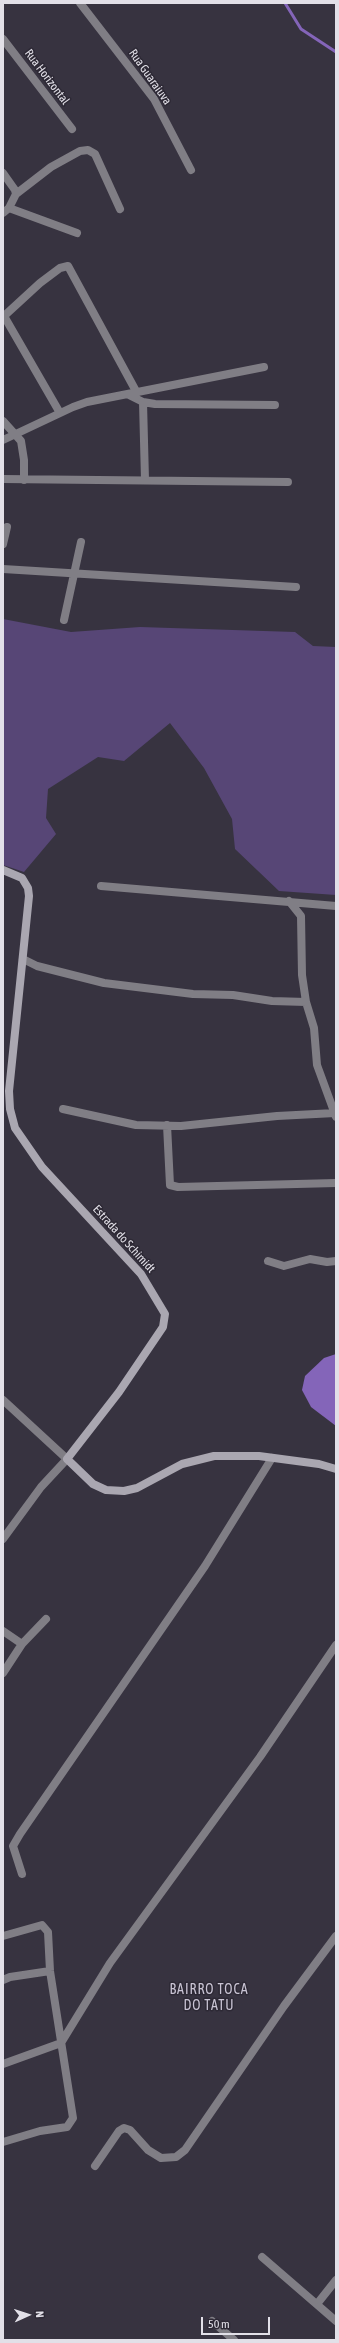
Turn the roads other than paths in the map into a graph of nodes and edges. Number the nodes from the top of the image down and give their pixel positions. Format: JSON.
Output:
{"nodes":[{"id":1,"x":80,"y":3,"type":"edge"},
{"id":2,"x":3,"y":39,"type":"edge"},
{"id":3,"x":72,"y":129,"type":"dead end"},
{"id":4,"x":192,"y":170,"type":"dead end"},
{"id":5,"x":3,"y":173,"type":"edge"},
{"id":6,"x":15,"y":192,"type":"junction"},
{"id":7,"x":120,"y":209,"type":"dead end"},
{"id":8,"x":6,"y":210,"type":"edge"},
{"id":9,"x":76,"y":233,"type":"dead end"},
{"id":10,"x":3,"y":317,"type":"edge"},
{"id":11,"x":264,"y":368,"type":"dead end"},
{"id":12,"x":133,"y":394,"type":"junction"},
{"id":13,"x":143,"y":402,"type":"junction"},
{"id":14,"x":275,"y":405,"type":"dead end"},
{"id":15,"x":60,"y":413,"type":"junction"},
{"id":16,"x":3,"y":421,"type":"edge"},
{"id":17,"x":17,"y":435,"type":"junction"},
{"id":18,"x":3,"y":440,"type":"edge"},
{"id":19,"x":3,"y":479,"type":"edge"},
{"id":20,"x":24,"y":480,"type":"junction"},
{"id":21,"x":145,"y":480,"type":"junction"},
{"id":22,"x":288,"y":482,"type":"dead end"},
{"id":23,"x":8,"y":527,"type":"dead end"},
{"id":24,"x":81,"y":542,"type":"dead end"},
{"id":25,"x":3,"y":544,"type":"edge"},
{"id":26,"x":3,"y":569,"type":"edge"},
{"id":27,"x":75,"y":574,"type":"junction"},
{"id":28,"x":296,"y":587,"type":"dead end"},
{"id":29,"x":64,"y":620,"type":"dead end"},
{"id":30,"x":3,"y":870,"type":"edge"},
{"id":31,"x":101,"y":886,"type":"dead end"},
{"id":32,"x":289,"y":901,"type":"junction"},
{"id":33,"x":336,"y":906,"type":"edge"},
{"id":34,"x":23,"y":959,"type":"junction"},
{"id":35,"x":306,"y":1002,"type":"junction"},
{"id":36,"x":63,"y":1109,"type":"dead end"},
{"id":37,"x":336,"y":1115,"type":"edge"},
{"id":38,"x":167,"y":1125,"type":"junction"},
{"id":39,"x":336,"y":1183,"type":"edge"},
{"id":40,"x":268,"y":1261,"type":"dead end"},
{"id":41,"x":336,"y":1261,"type":"edge"},
{"id":42,"x":3,"y":1400,"type":"edge"},
{"id":43,"x":272,"y":1458,"type":"junction"},
{"id":44,"x":67,"y":1459,"type":"junction"},
{"id":45,"x":336,"y":1469,"type":"edge"},
{"id":46,"x":3,"y":1539,"type":"edge"},
{"id":47,"x":46,"y":1619,"type":"dead end"},
{"id":48,"x":3,"y":1631,"type":"edge"},
{"id":49,"x":22,"y":1644,"type":"junction"},
{"id":50,"x":336,"y":1645,"type":"edge"},
{"id":51,"x":3,"y":1673,"type":"edge"},
{"id":52,"x":22,"y":1874,"type":"dead end"},
{"id":53,"x":3,"y":1936,"type":"edge"},
{"id":54,"x":336,"y":1936,"type":"edge"},
{"id":55,"x":50,"y":1971,"type":"junction"},
{"id":56,"x":3,"y":1980,"type":"edge"},
{"id":57,"x":61,"y":2043,"type":"junction"},
{"id":58,"x":3,"y":2064,"type":"edge"},
{"id":59,"x":3,"y":2142,"type":"edge"},
{"id":60,"x":95,"y":2166,"type":"dead end"},
{"id":61,"x":262,"y":2257,"type":"dead end"},
{"id":62,"x":336,"y":2280,"type":"edge"},
{"id":63,"x":317,"y":2304,"type":"junction"},
{"id":64,"x":336,"y":2321,"type":"edge"},
{"id":65,"x":212,"y":2322,"type":"dead end"},
{"id":66,"x":234,"y":2340,"type":"edge"}],
"edges":[{"from":1,"to":4,"type":"street","name":"Rua Guaraiuva"},
{"from":2,"to":3,"type":"street","name":"Rua Horizontal"},
{"from":5,"to":6,"type":"street"},
{"from":6,"to":7,"type":"street"},
{"from":6,"to":8,"type":"street"},
{"from":8,"to":9,"type":"street"},
{"from":10,"to":12,"type":"street"},
{"from":10,"to":15,"type":"street"},
{"from":11,"to":12,"type":"street"},
{"from":12,"to":13,"type":"street"},
{"from":12,"to":15,"type":"street"},
{"from":13,"to":14,"type":"street"},
{"from":13,"to":21,"type":"street"},
{"from":15,"to":17,"type":"street"},
{"from":16,"to":17,"type":"street"},
{"from":17,"to":18,"type":"street"},
{"from":17,"to":20,"type":"street"},
{"from":19,"to":20,"type":"street"},
{"from":20,"to":21,"type":"street"},
{"from":21,"to":22,"type":"street"},
{"from":23,"to":25,"type":"street"},
{"from":24,"to":27,"type":"street"},
{"from":26,"to":27,"type":"street"},
{"from":27,"to":28,"type":"street"},
{"from":27,"to":29,"type":"street"},
{"from":30,"to":34,"type":"street","name":"Estrada do Schimidt"},
{"from":31,"to":32,"type":"street"},
{"from":32,"to":33,"type":"street"},
{"from":32,"to":35,"type":"street"},
{"from":34,"to":35,"type":"street"},
{"from":34,"to":44,"type":"street","name":"Estrada do Schimidt"},
{"from":35,"to":37,"type":"street"},
{"from":36,"to":38,"type":"street"},
{"from":37,"to":38,"type":"street"},
{"from":38,"to":39,"type":"street"},
{"from":40,"to":41,"type":"street"},
{"from":42,"to":44,"type":"street"},
{"from":43,"to":44,"type":"street"},
{"from":43,"to":45,"type":"street"},
{"from":43,"to":52,"type":"street"},
{"from":44,"to":46,"type":"street"},
{"from":47,"to":49,"type":"street"},
{"from":48,"to":49,"type":"street"},
{"from":49,"to":51,"type":"street"},
{"from":50,"to":57,"type":"street"},
{"from":53,"to":55,"type":"street"},
{"from":54,"to":60,"type":"street"},
{"from":55,"to":56,"type":"street"},
{"from":55,"to":57,"type":"street"},
{"from":57,"to":58,"type":"street"},
{"from":57,"to":59,"type":"street"},
{"from":61,"to":63,"type":"street"},
{"from":62,"to":63,"type":"street"},
{"from":63,"to":64,"type":"street"},
{"from":65,"to":66,"type":"street"}]}
